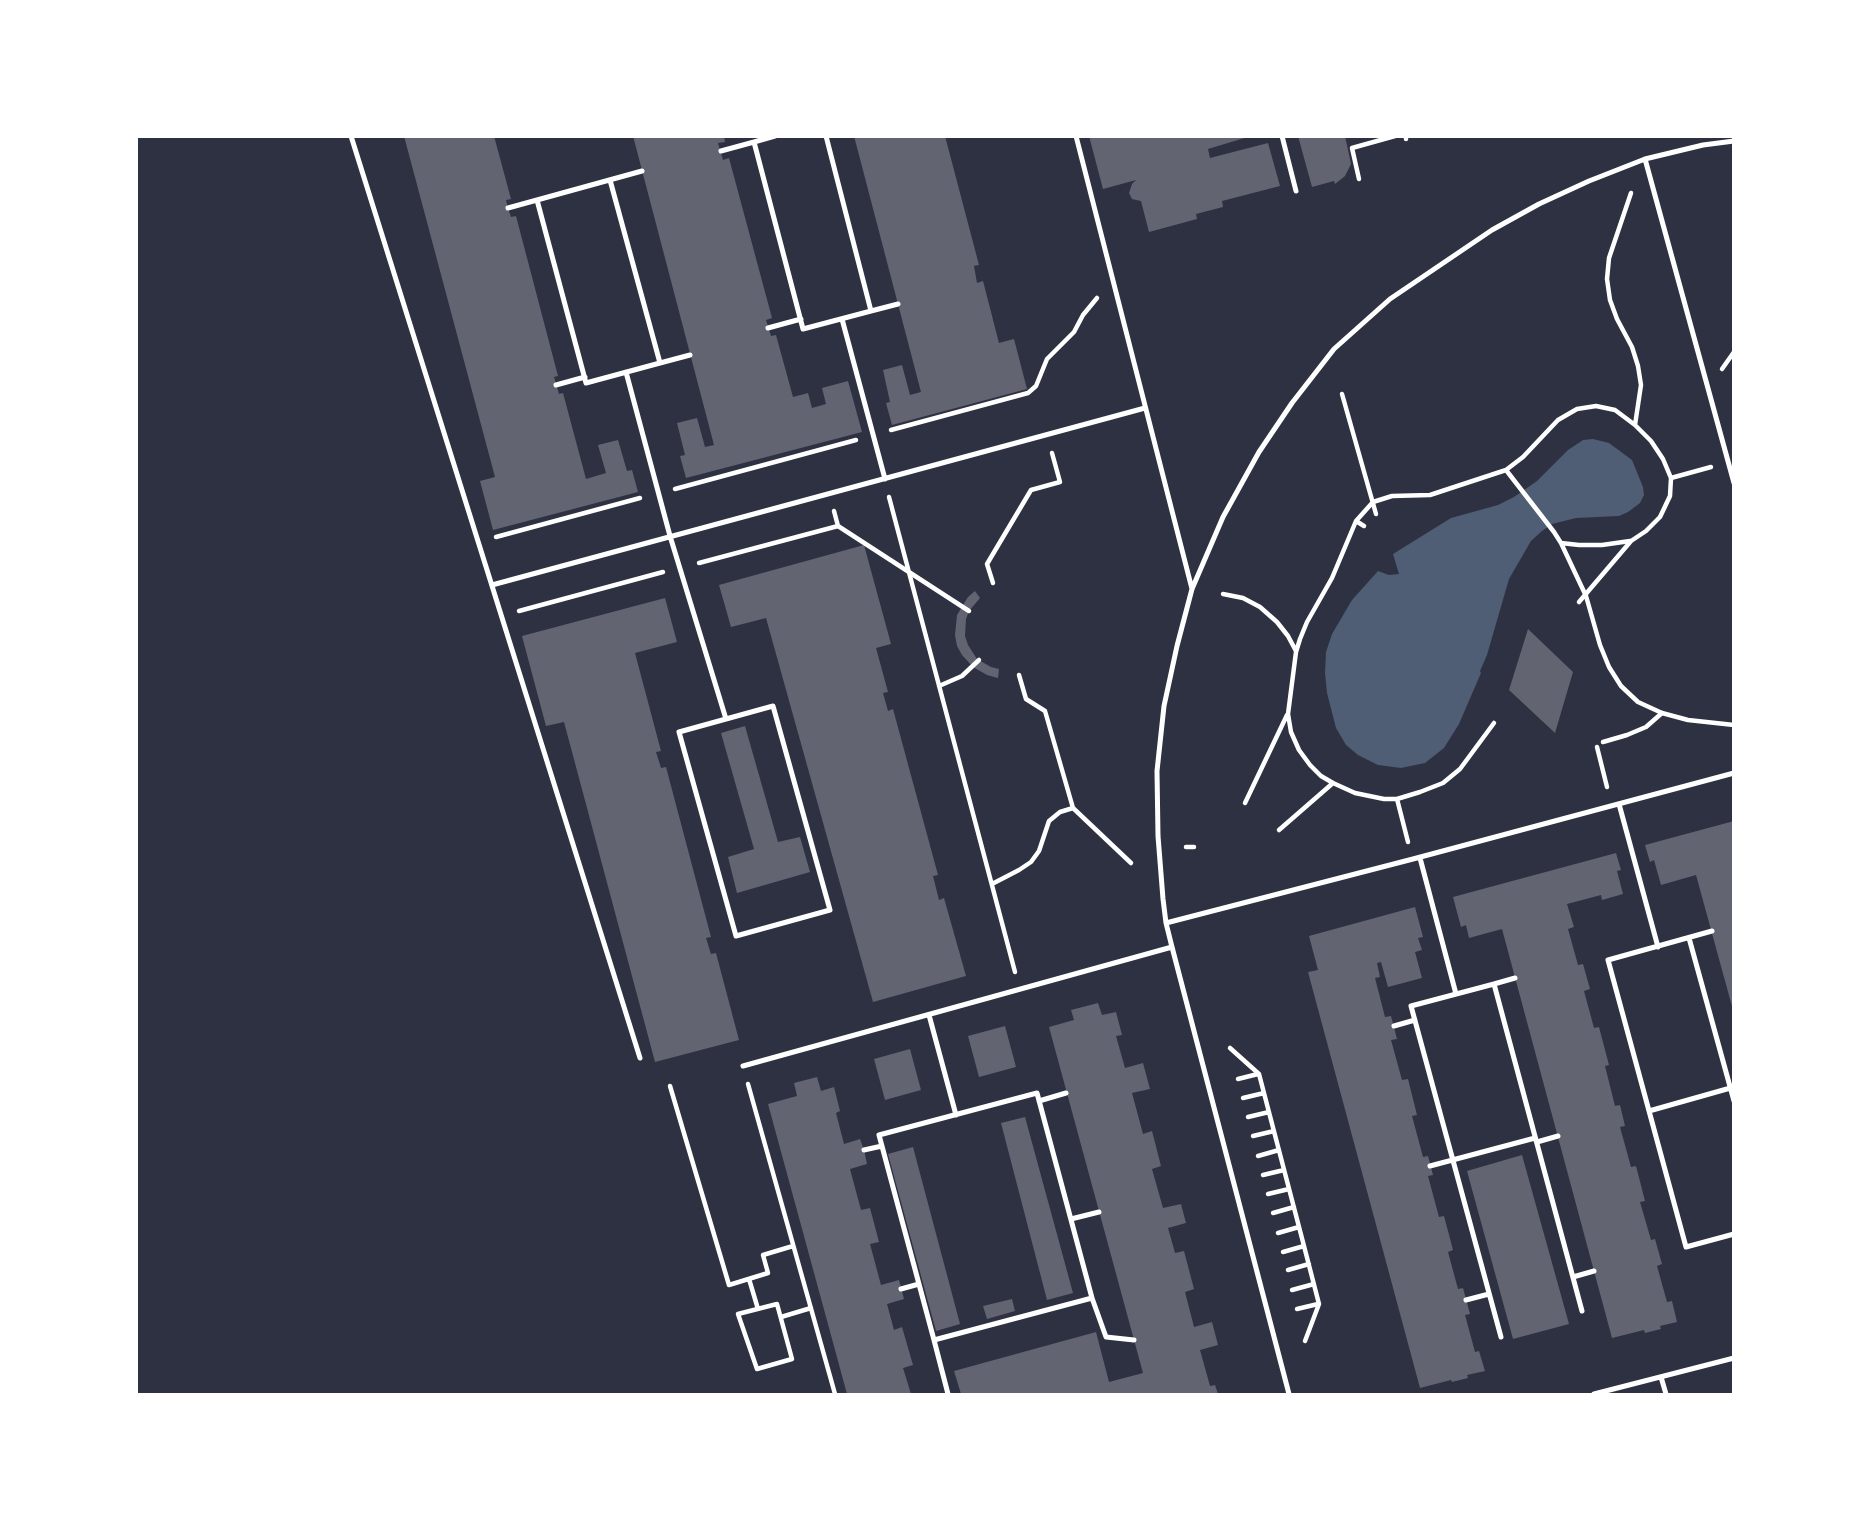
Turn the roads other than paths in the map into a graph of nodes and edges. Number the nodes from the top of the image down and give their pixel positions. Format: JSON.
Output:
{"nodes":[{"id":1,"x":351,"y":136,"type":"edge"},
{"id":2,"x":775,"y":136,"type":"edge"},
{"id":3,"x":826,"y":136,"type":"edge"},
{"id":4,"x":1076,"y":136,"type":"edge"},
{"id":5,"x":1282,"y":136,"type":"edge"},
{"id":6,"x":1734,"y":141,"type":"edge"},
{"id":7,"x":754,"y":142,"type":"junction"},
{"id":8,"x":720,"y":151,"type":"dead end"},
{"id":9,"x":1645,"y":159,"type":"junction"},
{"id":10,"x":642,"y":171,"type":"dead end"},
{"id":11,"x":610,"y":180,"type":"junction"},
{"id":12,"x":1296,"y":191,"type":"dead end"},
{"id":13,"x":537,"y":200,"type":"junction"},
{"id":14,"x":508,"y":208,"type":"dead end"},
{"id":15,"x":898,"y":303,"type":"dead end"},
{"id":16,"x":871,"y":311,"type":"junction"},
{"id":17,"x":842,"y":318,"type":"junction"},
{"id":18,"x":801,"y":319,"type":"junction"},
{"id":19,"x":768,"y":328,"type":"dead end"},
{"id":20,"x":690,"y":355,"type":"dead end"},
{"id":21,"x":660,"y":363,"type":"junction"},
{"id":22,"x":626,"y":372,"type":"junction"},
{"id":23,"x":585,"y":377,"type":"junction"},
{"id":24,"x":556,"y":385,"type":"dead end"},
{"id":25,"x":1145,"y":408,"type":"junction"},
{"id":26,"x":884,"y":479,"type":"junction"},
{"id":27,"x":1734,"y":483,"type":"edge"},
{"id":28,"x":670,"y":536,"type":"junction"},
{"id":29,"x":492,"y":585,"type":"junction"},
{"id":30,"x":1192,"y":589,"type":"junction"},
{"id":31,"x":726,"y":719,"type":"junction"},
{"id":32,"x":1734,"y":773,"type":"edge"},
{"id":33,"x":1616,"y":805,"type":"junction"},
{"id":34,"x":1416,"y":859,"type":"junction"},
{"id":35,"x":1166,"y":923,"type":"junction"},
{"id":36,"x":1712,"y":932,"type":"dead end"},
{"id":37,"x":1689,"y":938,"type":"junction"},
{"id":38,"x":1172,"y":947,"type":"junction"},
{"id":39,"x":1658,"y":947,"type":"junction"},
{"id":40,"x":1515,"y":978,"type":"dead end"},
{"id":41,"x":1494,"y":984,"type":"junction"},
{"id":42,"x":1456,"y":994,"type":"junction"},
{"id":43,"x":929,"y":1015,"type":"junction"},
{"id":44,"x":1415,"y":1020,"type":"junction"},
{"id":45,"x":1394,"y":1026,"type":"dead end"},
{"id":46,"x":640,"y":1058,"type":"dead end"},
{"id":47,"x":743,"y":1066,"type":"road end"},
{"id":48,"x":1732,"y":1088,"type":"edge"},
{"id":49,"x":1066,"y":1093,"type":"dead end"},
{"id":50,"x":1039,"y":1101,"type":"junction"},
{"id":51,"x":1734,"y":1101,"type":"edge"},
{"id":52,"x":1649,"y":1111,"type":"junction"},
{"id":53,"x":956,"y":1115,"type":"junction"},
{"id":54,"x":1558,"y":1136,"type":"dead end"},
{"id":55,"x":1536,"y":1140,"type":"junction"},
{"id":56,"x":882,"y":1146,"type":"junction"},
{"id":57,"x":864,"y":1150,"type":"dead end"},
{"id":58,"x":1452,"y":1160,"type":"junction"},
{"id":59,"x":1430,"y":1166,"type":"dead end"},
{"id":60,"x":1099,"y":1212,"type":"dead end"},
{"id":61,"x":1071,"y":1220,"type":"junction"},
{"id":62,"x":1734,"y":1234,"type":"edge"},
{"id":63,"x":1594,"y":1271,"type":"dead end"},
{"id":64,"x":1573,"y":1277,"type":"junction"},
{"id":65,"x":919,"y":1284,"type":"junction"},
{"id":66,"x":901,"y":1289,"type":"dead end"},
{"id":67,"x":1489,"y":1294,"type":"junction"},
{"id":68,"x":1092,"y":1298,"type":"junction"},
{"id":69,"x":1466,"y":1300,"type":"dead end"},
{"id":70,"x":1582,"y":1311,"type":"dead end"},
{"id":71,"x":1500,"y":1337,"type":"dead end"},
{"id":72,"x":934,"y":1340,"type":"junction"},
{"id":73,"x":1134,"y":1340,"type":"dead end"},
{"id":74,"x":1734,"y":1358,"type":"edge"},
{"id":75,"x":1661,"y":1377,"type":"junction"},
{"id":76,"x":948,"y":1395,"type":"edge"},
{"id":77,"x":1289,"y":1395,"type":"edge"},
{"id":78,"x":1594,"y":1395,"type":"edge"},
{"id":79,"x":1666,"y":1395,"type":"edge"}],
"edges":[{"from":1,"to":29,"type":"lane"},
{"from":2,"to":7,"type":"lane"},
{"from":3,"to":16,"type":"lane"},
{"from":4,"to":25,"type":"lane"},
{"from":5,"to":12,"type":"lane"},
{"from":6,"to":9,"type":"lane"},
{"from":7,"to":8,"type":"lane"},
{"from":7,"to":18,"type":"lane"},
{"from":9,"to":27,"type":"lane"},
{"from":9,"to":30,"type":"lane"},
{"from":10,"to":11,"type":"lane"},
{"from":11,"to":13,"type":"lane"},
{"from":11,"to":21,"type":"lane"},
{"from":13,"to":14,"type":"lane"},
{"from":13,"to":23,"type":"lane"},
{"from":15,"to":16,"type":"lane"},
{"from":16,"to":17,"type":"lane"},
{"from":17,"to":18,"type":"lane"},
{"from":17,"to":26,"type":"lane"},
{"from":18,"to":19,"type":"lane"},
{"from":20,"to":21,"type":"lane"},
{"from":21,"to":22,"type":"lane"},
{"from":22,"to":23,"type":"lane"},
{"from":22,"to":28,"type":"lane"},
{"from":23,"to":24,"type":"lane"},
{"from":25,"to":26,"type":"lane"},
{"from":25,"to":30,"type":"lane"},
{"from":26,"to":28,"type":"lane"},
{"from":28,"to":29,"type":"lane"},
{"from":28,"to":31,"type":"lane"},
{"from":29,"to":46,"type":"lane"},
{"from":30,"to":35,"type":"lane"},
{"from":31,"to":31,"type":"lane"},
{"from":32,"to":33,"type":"lane"},
{"from":33,"to":34,"type":"lane"},
{"from":33,"to":39,"type":"lane"},
{"from":34,"to":35,"type":"lane"},
{"from":34,"to":42,"type":"lane"},
{"from":35,"to":38,"type":"lane"},
{"from":36,"to":37,"type":"lane"},
{"from":37,"to":39,"type":"lane"},
{"from":37,"to":48,"type":"lane"},
{"from":38,"to":43,"type":"lane"},
{"from":38,"to":77,"type":"lane"},
{"from":39,"to":52,"type":"lane"},
{"from":40,"to":41,"type":"lane"},
{"from":41,"to":42,"type":"lane"},
{"from":41,"to":55,"type":"lane"},
{"from":42,"to":44,"type":"lane"},
{"from":43,"to":47,"type":"lane"},
{"from":43,"to":53,"type":"lane"},
{"from":44,"to":45,"type":"lane"},
{"from":44,"to":58,"type":"lane"},
{"from":48,"to":51,"type":"lane"},
{"from":48,"to":52,"type":"lane"},
{"from":49,"to":50,"type":"lane"},
{"from":50,"to":53,"type":"lane"},
{"from":50,"to":61,"type":"lane"},
{"from":52,"to":62,"type":"lane"},
{"from":53,"to":56,"type":"lane"},
{"from":54,"to":55,"type":"lane"},
{"from":55,"to":58,"type":"lane"},
{"from":55,"to":64,"type":"lane"},
{"from":56,"to":57,"type":"lane"},
{"from":56,"to":65,"type":"lane"},
{"from":58,"to":59,"type":"lane"},
{"from":58,"to":67,"type":"lane"},
{"from":60,"to":61,"type":"lane"},
{"from":61,"to":68,"type":"lane"},
{"from":63,"to":64,"type":"lane"},
{"from":64,"to":70,"type":"lane"},
{"from":65,"to":66,"type":"lane"},
{"from":65,"to":72,"type":"lane"},
{"from":67,"to":69,"type":"lane"},
{"from":67,"to":71,"type":"lane"},
{"from":68,"to":72,"type":"lane"},
{"from":68,"to":73,"type":"lane"},
{"from":72,"to":76,"type":"lane"},
{"from":74,"to":75,"type":"lane"},
{"from":75,"to":78,"type":"lane"},
{"from":75,"to":79,"type":"lane"}]}
